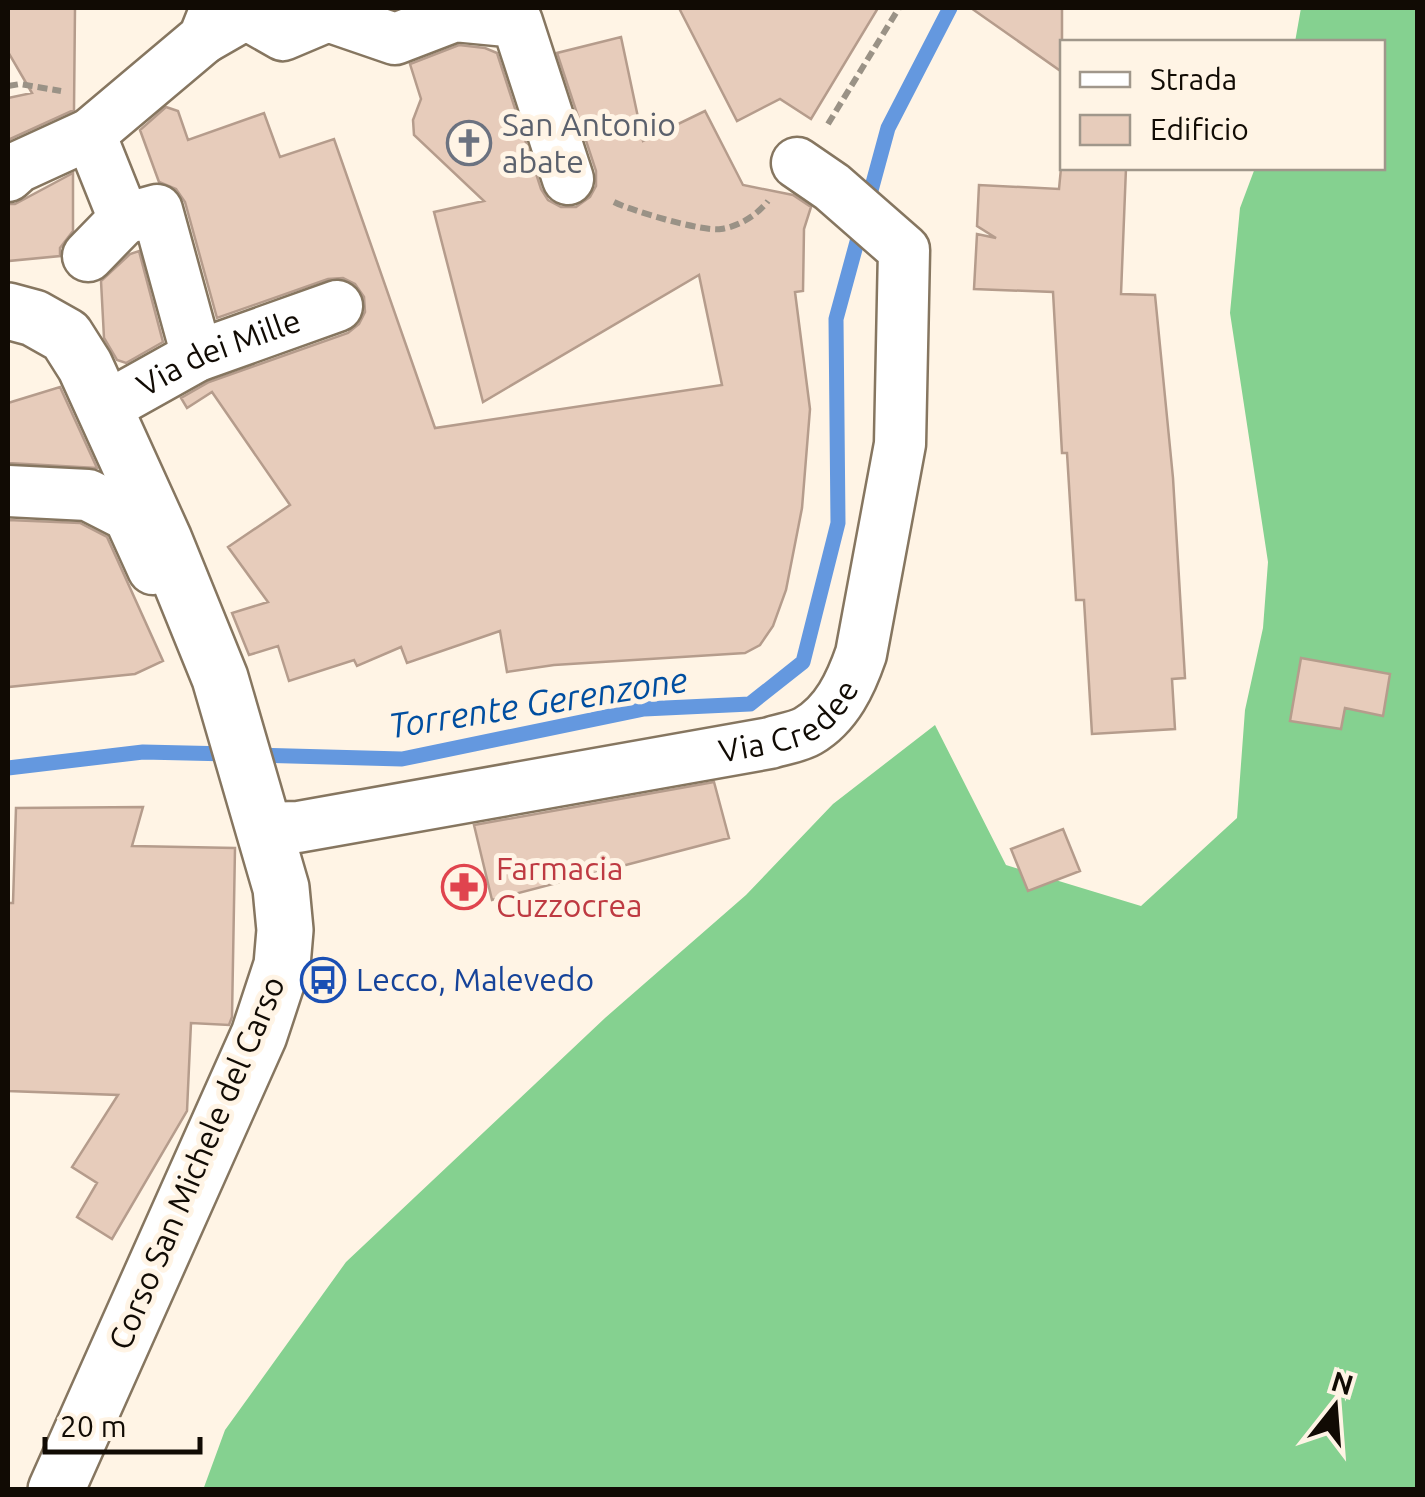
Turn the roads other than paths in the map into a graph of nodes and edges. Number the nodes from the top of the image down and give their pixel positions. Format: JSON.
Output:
{"nodes":[{"id":1,"x":210,"y":23,"type":"edge"},
{"id":2,"x":90,"y":134,"type":"junction"},
{"id":3,"x":814,"y":175,"type":"road end"},
{"id":4,"x":8,"y":176,"type":"edge"},
{"id":5,"x":568,"y":180,"type":"road end"},
{"id":6,"x":124,"y":219,"type":"junction"},
{"id":7,"x":88,"y":256,"type":"dead end"},
{"id":8,"x":337,"y":306,"type":"dead end"},
{"id":9,"x":8,"y":312,"type":"edge"},
{"id":10,"x":197,"y":356,"type":"junction"},
{"id":11,"x":104,"y":408,"type":"junction"},
{"id":12,"x":8,"y":492,"type":"edge"},
{"id":13,"x":182,"y":588,"type":"junction"},
{"id":14,"x":264,"y":828,"type":"junction"},
{"id":15,"x":56,"y":1490,"type":"edge"}],
"edges":[{"from":1,"to":2,"type":"street"},
{"from":1,"to":5,"type":"street"},
{"from":2,"to":4,"type":"street"},
{"from":2,"to":6,"type":"street"},
{"from":3,"to":14,"type":"street","name":"Via Credee"},
{"from":6,"to":7,"type":"street"},
{"from":6,"to":10,"type":"street"},
{"from":8,"to":10,"type":"street","name":"Via dei Mille"},
{"from":9,"to":11,"type":"main road","name":"Corso San Michele del Carso"},
{"from":10,"to":11,"type":"street","name":"Via dei Mille"},
{"from":11,"to":13,"type":"main road","name":"Corso San Michele del Carso"},
{"from":12,"to":13,"type":"street"},
{"from":13,"to":14,"type":"main road","name":"Corso San Michele del Carso"},
{"from":14,"to":15,"type":"main road","name":"Corso San Michele del Carso"}]}
